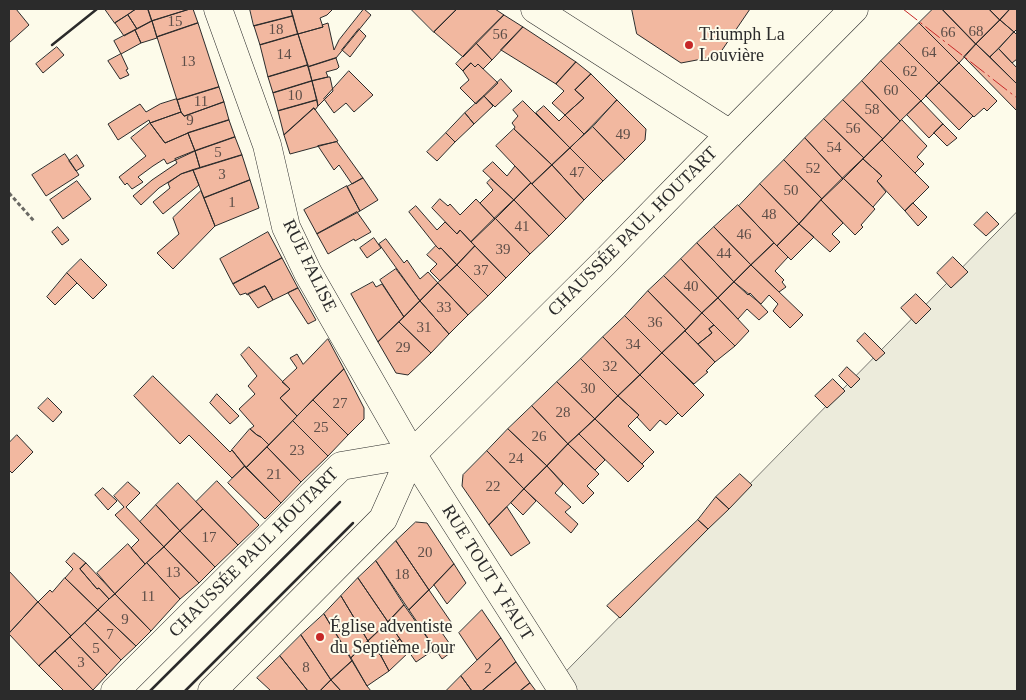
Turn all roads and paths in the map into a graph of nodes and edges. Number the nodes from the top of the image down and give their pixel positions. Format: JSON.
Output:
{"nodes":[{"id":1,"x":218,"y":9,"type":"edge"},
{"id":2,"x":534,"y":9,"type":"edge"},
{"id":3,"x":854,"y":9,"type":"edge"},
{"id":4,"x":730,"y":134,"type":"junction"},
{"id":5,"x":9,"y":193,"type":"edge"},
{"id":6,"x":34,"y":221,"type":"dead end"},
{"id":7,"x":412,"y":454,"type":"junction"},
{"id":8,"x":116,"y":691,"type":"edge"},
{"id":9,"x":212,"y":691,"type":"edge"},
{"id":10,"x":564,"y":691,"type":"edge"}],
"edges":[{"from":1,"to":7,"type":"street","name":"RUE FALISE"},
{"from":2,"to":4,"type":"street"},
{"from":3,"to":4,"type":"street","name":"CHAUSSÉE PAUL HOUTART"},
{"from":4,"to":7,"type":"street","name":"CHAUSSÉE PAUL HOUTART"},
{"from":5,"to":6,"type":"path"},
{"from":7,"to":8,"type":"street","name":"CHAUSSÉE PAUL HOUTART"},
{"from":7,"to":9,"type":"street","name":"CHAUSSÉE PAUL HOUTART"},
{"from":7,"to":10,"type":"street","name":"RUE TOUT Y FAUT"}]}
